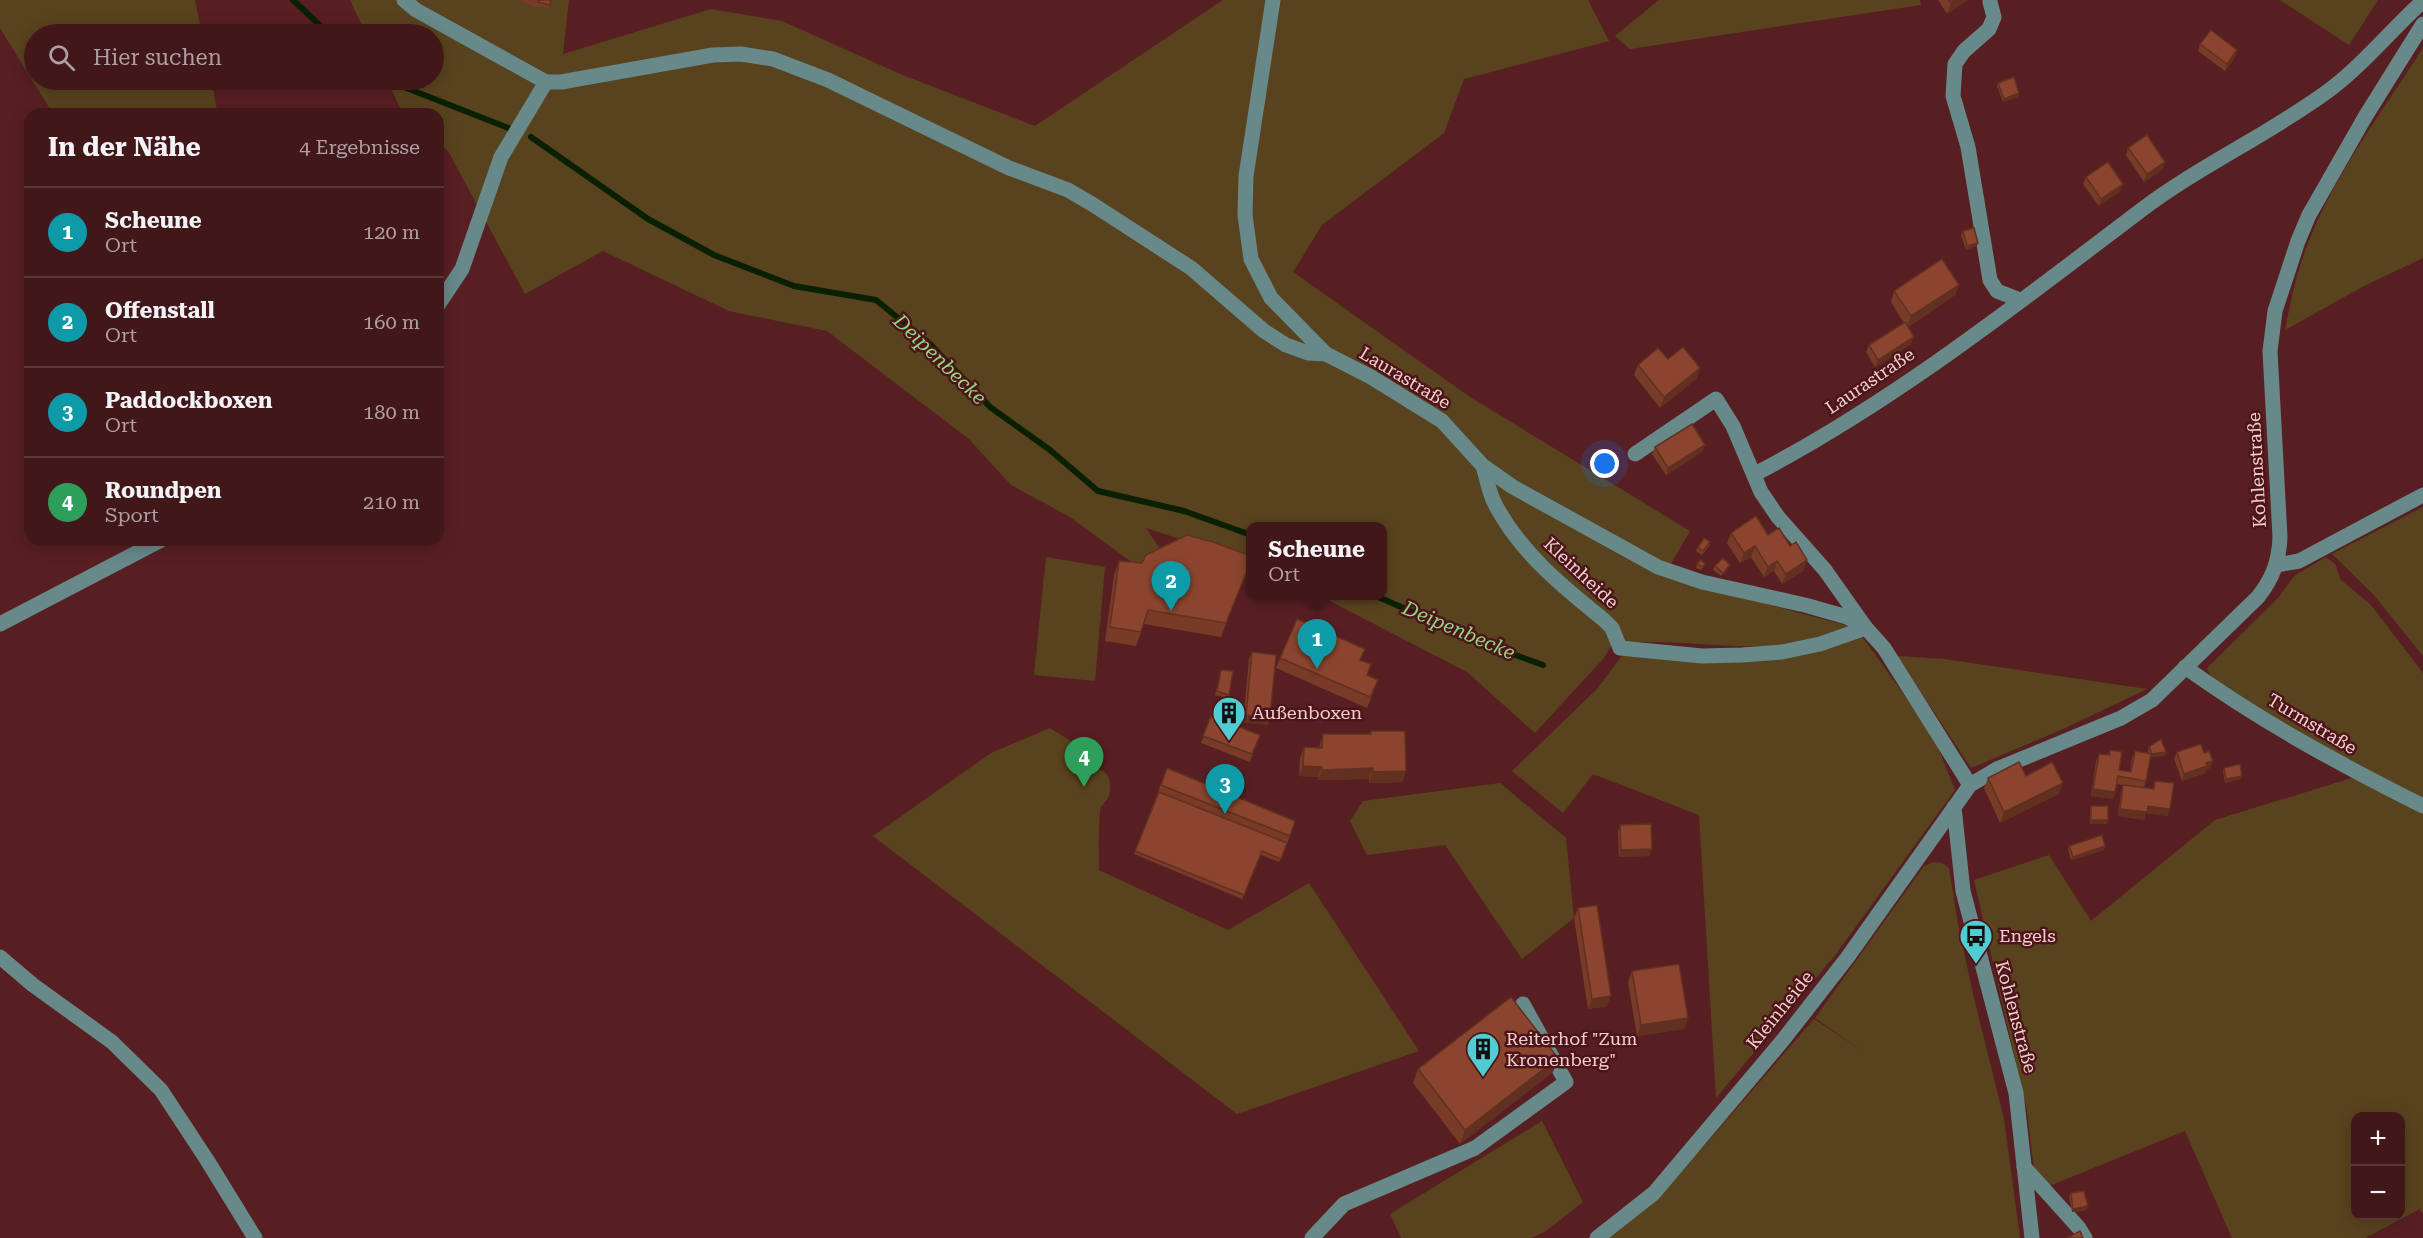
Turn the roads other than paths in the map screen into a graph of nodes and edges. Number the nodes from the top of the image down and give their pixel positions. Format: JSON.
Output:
{"nodes":[{"id":1,"x":404,"y":0,"type":"edge"},
{"id":2,"x":1273,"y":0,"type":"edge"},
{"id":3,"x":2423,"y":1,"type":"edge"},
{"id":4,"x":1989,"y":2,"type":"dead end"},
{"id":5,"x":441,"y":24,"type":"edge"},
{"id":6,"x":2423,"y":24,"type":"edge"},
{"id":7,"x":444,"y":26,"type":"edge"},
{"id":8,"x":546,"y":82,"type":"junction"},
{"id":9,"x":444,"y":295,"type":"edge"},
{"id":10,"x":2020,"y":300,"type":"junction"},
{"id":11,"x":1326,"y":354,"type":"junction"},
{"id":12,"x":1635,"y":454,"type":"dead end"},
{"id":13,"x":1483,"y":466,"type":"junction"},
{"id":14,"x":1755,"y":474,"type":"junction"},
{"id":15,"x":2423,"y":495,"type":"edge"},
{"id":16,"x":150,"y":546,"type":"edge"},
{"id":17,"x":2277,"y":565,"type":"junction"},
{"id":18,"x":0,"y":624,"type":"edge"},
{"id":19,"x":1866,"y":628,"type":"junction"},
{"id":20,"x":2185,"y":667,"type":"junction"},
{"id":21,"x":1970,"y":786,"type":"junction"},
{"id":22,"x":2423,"y":806,"type":"edge"},
{"id":23,"x":1954,"y":807,"type":"junction"},
{"id":24,"x":0,"y":957,"type":"edge"},
{"id":25,"x":1523,"y":1004,"type":"dead end"},
{"id":26,"x":2024,"y":1167,"type":"junction"},
{"id":27,"x":255,"y":1238,"type":"edge"},
{"id":28,"x":1312,"y":1238,"type":"edge"},
{"id":29,"x":1597,"y":1238,"type":"edge"},
{"id":30,"x":2032,"y":1238,"type":"edge"},
{"id":31,"x":2085,"y":1238,"type":"edge"}],
"edges":[{"from":1,"to":5,"type":"street"},
{"from":2,"to":11,"type":"street","name":"Laurastraße"},
{"from":3,"to":10,"type":"street"},
{"from":4,"to":10,"type":"street"},
{"from":6,"to":17,"type":"street","name":"Kohlenstraße"},
{"from":7,"to":8,"type":"street"},
{"from":8,"to":9,"type":"street"},
{"from":8,"to":11,"type":"street"},
{"from":10,"to":14,"type":"street","name":"Laurastraße"},
{"from":11,"to":13,"type":"street","name":"Laurastraße"},
{"from":12,"to":14,"type":"street","name":"Laurastraße"},
{"from":13,"to":19,"type":"street","name":"Laurastraße"},
{"from":13,"to":19,"type":"street","name":"Kleinheide"},
{"from":14,"to":19,"type":"street","name":"Laurastraße"},
{"from":15,"to":17,"type":"street"},
{"from":16,"to":18,"type":"street"},
{"from":17,"to":20,"type":"street","name":"Kohlenstraße"},
{"from":19,"to":21,"type":"street","name":"Laurastraße"},
{"from":20,"to":21,"type":"street","name":"Kohlenstraße"},
{"from":20,"to":22,"type":"street","name":"Turmstraße"},
{"from":21,"to":23,"type":"street","name":"Kleinheide"},
{"from":23,"to":26,"type":"street","name":"Kohlenstraße"},
{"from":23,"to":29,"type":"street","name":"Kleinheide"},
{"from":24,"to":27,"type":"street"},
{"from":25,"to":28,"type":"street"},
{"from":26,"to":30,"type":"street","name":"Kohlenstraße"},
{"from":26,"to":31,"type":"street"}]}
